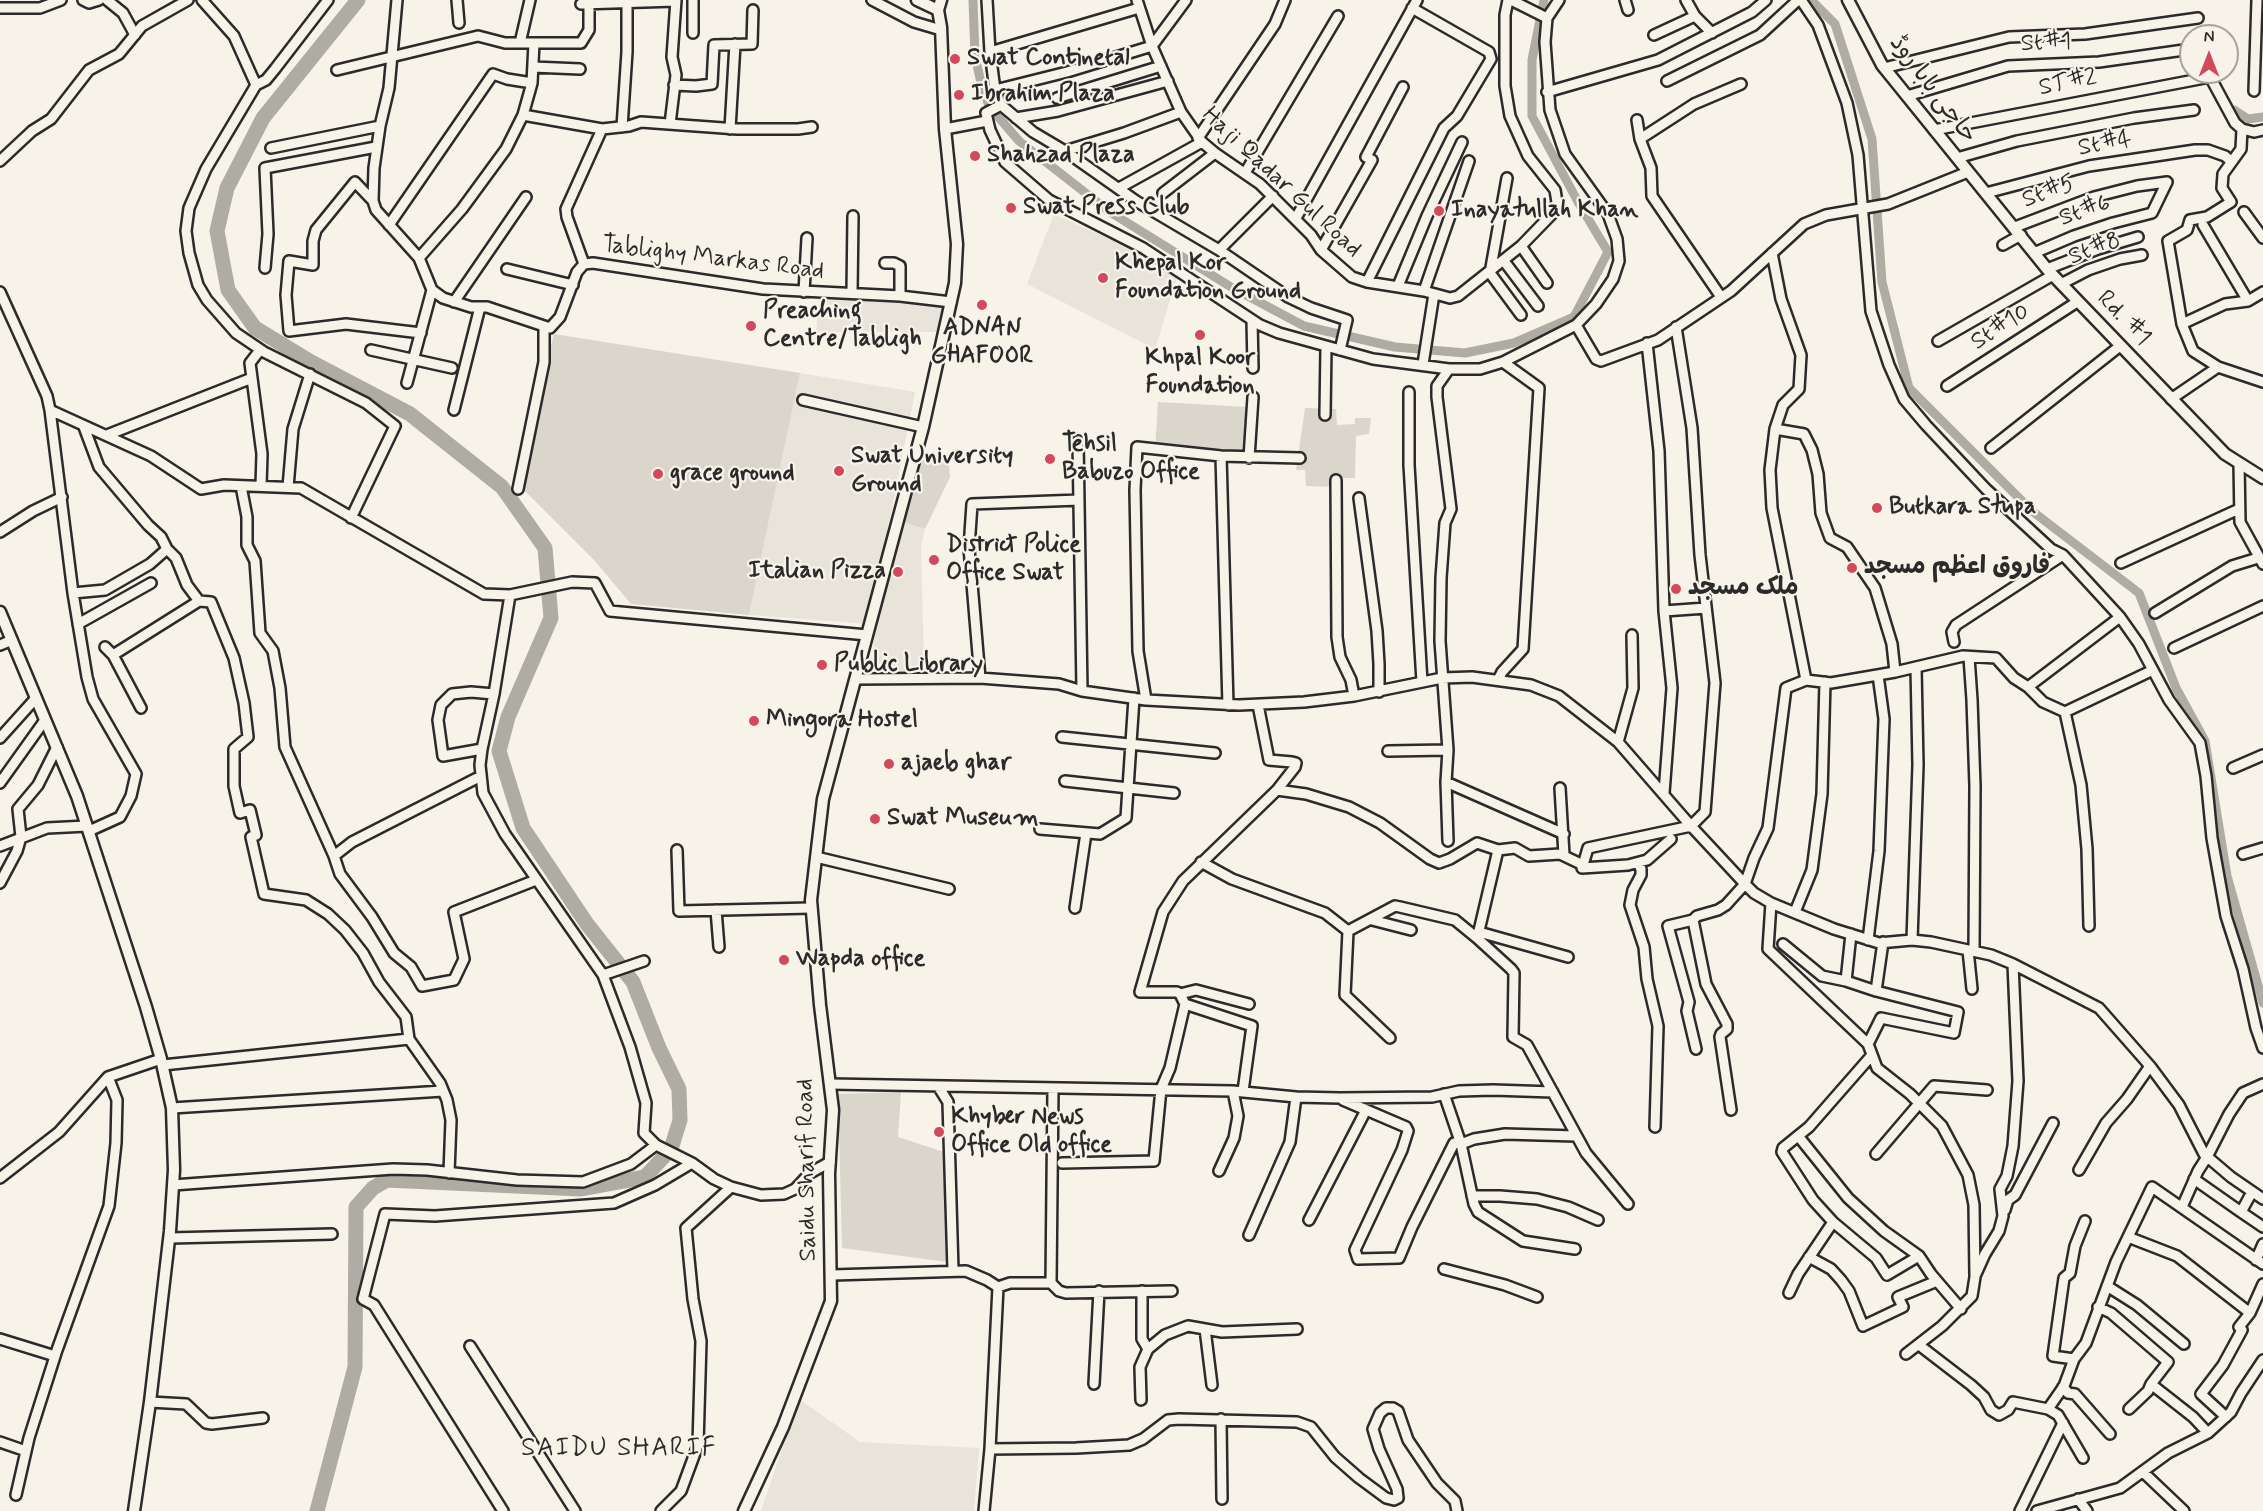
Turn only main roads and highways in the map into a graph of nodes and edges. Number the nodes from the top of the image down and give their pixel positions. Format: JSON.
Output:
{"nodes":[{"id":1,"x":917,"y":0,"type":"edge"},
{"id":2,"x":1848,"y":0,"type":"edge"},
{"id":3,"x":940,"y":5,"type":"edge"},
{"id":4,"x":945,"y":129,"type":"junction"},
{"id":5,"x":1968,"y":172,"type":"joint"},
{"id":6,"x":924,"y":428,"type":"junction"},
{"id":7,"x":2263,"y":478,"type":"edge"},
{"id":8,"x":0,"y":612,"type":"edge"},
{"id":9,"x":134,"y":1511,"type":"edge"},
{"id":10,"x":744,"y":1511,"type":"edge"}],
"edges":[{"from":1,"to":3,"type":"main road"},
{"from":2,"to":5,"type":"main road","name":"حاجی بابا روڈ"},
{"from":3,"to":4,"type":"main road"},
{"from":4,"to":6,"type":"main road"},
{"from":4,"to":6,"type":"main road"},
{"from":5,"to":7,"type":"main road","name":"Rd. #1"},
{"from":6,"to":10,"type":"main road","name":"Saidu Sharif Road"},
{"from":8,"to":9,"type":"main road"}]}
